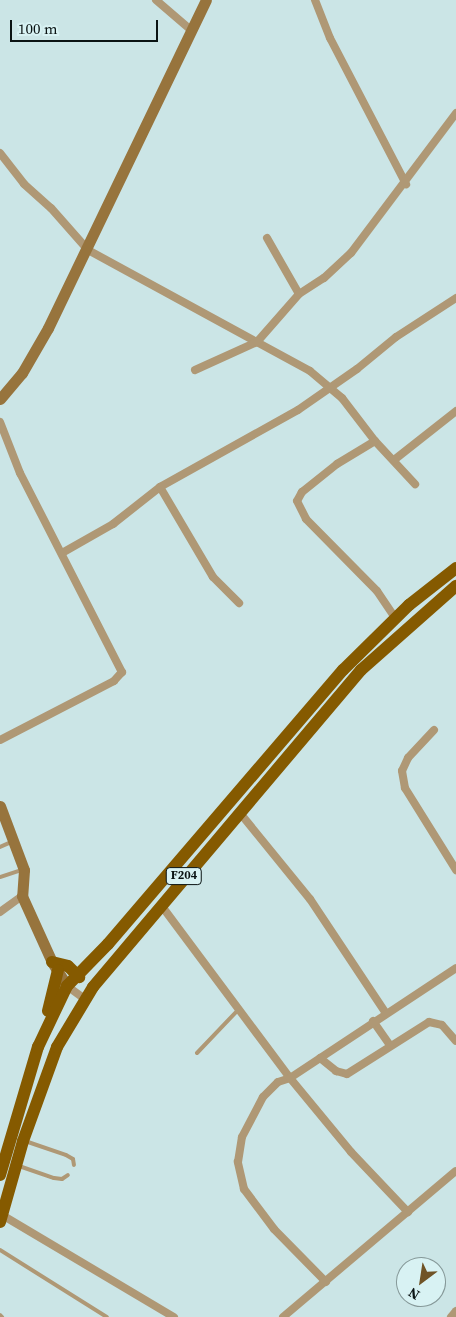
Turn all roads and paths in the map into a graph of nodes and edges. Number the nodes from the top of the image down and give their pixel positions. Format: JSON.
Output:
{"nodes":[{"id":1,"x":156,"y":0,"type":"edge"},
{"id":2,"x":206,"y":0,"type":"edge"},
{"id":3,"x":316,"y":0,"type":"edge"},
{"id":4,"x":192,"y":31,"type":"junction"},
{"id":5,"x":456,"y":113,"type":"edge"},
{"id":6,"x":0,"y":153,"type":"edge"},
{"id":7,"x":406,"y":184,"type":"junction"},
{"id":8,"x":267,"y":238,"type":"dead end"},
{"id":9,"x":88,"y":250,"type":"junction"},
{"id":10,"x":300,"y":294,"type":"junction"},
{"id":11,"x":456,"y":298,"type":"edge"},
{"id":12,"x":257,"y":342,"type":"junction"},
{"id":13,"x":195,"y":370,"type":"dead end"},
{"id":14,"x":330,"y":388,"type":"junction"},
{"id":15,"x":0,"y":399,"type":"edge"},
{"id":16,"x":456,"y":411,"type":"edge"},
{"id":17,"x":0,"y":422,"type":"edge"},
{"id":18,"x":375,"y":441,"type":"junction"},
{"id":19,"x":394,"y":460,"type":"junction"},
{"id":20,"x":415,"y":484,"type":"dead end"},
{"id":21,"x":160,"y":487,"type":"junction"},
{"id":22,"x":62,"y":553,"type":"junction"},
{"id":23,"x":456,"y":568,"type":"edge"},
{"id":24,"x":456,"y":586,"type":"edge"},
{"id":25,"x":239,"y":603,"type":"dead end"},
{"id":26,"x":395,"y":618,"type":"junction"},
{"id":27,"x":434,"y":730,"type":"dead end"},
{"id":28,"x":0,"y":740,"type":"edge"},
{"id":29,"x":0,"y":806,"type":"edge"},
{"id":30,"x":240,"y":813,"type":"junction"},
{"id":31,"x":13,"y":841,"type":"junction"},
{"id":32,"x":0,"y":847,"type":"edge"},
{"id":33,"x":24,"y":870,"type":"junction"},
{"id":34,"x":456,"y":870,"type":"edge"},
{"id":35,"x":0,"y":877,"type":"edge"},
{"id":36,"x":22,"y":896,"type":"junction"},
{"id":37,"x":161,"y":905,"type":"junction"},
{"id":38,"x":0,"y":912,"type":"edge"},
{"id":39,"x":55,"y":966,"type":"junction"},
{"id":40,"x":456,"y":968,"type":"edge"},
{"id":41,"x":79,"y":977,"type":"junction"},
{"id":42,"x":67,"y":986,"type":"junction"},
{"id":43,"x":86,"y":999,"type":"junction"},
{"id":44,"x":238,"y":1010,"type":"junction"},
{"id":45,"x":385,"y":1012,"type":"junction"},
{"id":46,"x":373,"y":1021,"type":"junction"},
{"id":47,"x":41,"y":1041,"type":"junction"},
{"id":48,"x":456,"y":1041,"type":"edge"},
{"id":49,"x":390,"y":1045,"type":"junction"},
{"id":50,"x":197,"y":1053,"type":"dead end"},
{"id":51,"x":320,"y":1058,"type":"junction"},
{"id":52,"x":290,"y":1078,"type":"junction"},
{"id":53,"x":23,"y":1141,"type":"junction"},
{"id":54,"x":17,"y":1165,"type":"junction"},
{"id":55,"x":74,"y":1166,"type":"dead end"},
{"id":56,"x":456,"y":1171,"type":"edge"},
{"id":57,"x":0,"y":1174,"type":"edge"},
{"id":58,"x":68,"y":1175,"type":"dead end"},
{"id":59,"x":408,"y":1212,"type":"junction"},
{"id":60,"x":1,"y":1219,"type":"edge"},
{"id":61,"x":0,"y":1250,"type":"edge"},
{"id":62,"x":326,"y":1282,"type":"junction"},
{"id":63,"x":456,"y":1311,"type":"edge"},
{"id":64,"x":106,"y":1317,"type":"edge"},
{"id":65,"x":174,"y":1317,"type":"edge"},
{"id":66,"x":283,"y":1317,"type":"edge"},
{"id":67,"x":450,"y":1317,"type":"edge"}],
"edges":[{"from":1,"to":4,"type":"street"},
{"from":2,"to":4,"type":"street"},
{"from":3,"to":7,"type":"street"},
{"from":4,"to":9,"type":"street"},
{"from":5,"to":7,"type":"street"},
{"from":6,"to":9,"type":"street"},
{"from":7,"to":10,"type":"street"},
{"from":8,"to":10,"type":"street"},
{"from":9,"to":12,"type":"street"},
{"from":9,"to":15,"type":"street"},
{"from":10,"to":12,"type":"street"},
{"from":11,"to":14,"type":"street"},
{"from":12,"to":13,"type":"street"},
{"from":12,"to":14,"type":"street"},
{"from":14,"to":18,"type":"street"},
{"from":14,"to":21,"type":"street"},
{"from":16,"to":19,"type":"street"},
{"from":17,"to":22,"type":"street"},
{"from":18,"to":19,"type":"street"},
{"from":18,"to":26,"type":"street"},
{"from":19,"to":20,"type":"street"},
{"from":21,"to":22,"type":"street"},
{"from":21,"to":25,"type":"street"},
{"from":22,"to":28,"type":"street"},
{"from":23,"to":26,"type":"main road","number":"F204"},
{"from":24,"to":30,"type":"main road","number":"F204"},
{"from":26,"to":41,"type":"main road","number":"F204"},
{"from":27,"to":34,"type":"street"},
{"from":29,"to":31,"type":"street"},
{"from":30,"to":37,"type":"main road","number":"F204"},
{"from":30,"to":45,"type":"street"},
{"from":31,"to":32,"type":"lane"},
{"from":31,"to":33,"type":"street"},
{"from":33,"to":35,"type":"lane"},
{"from":33,"to":36,"type":"street"},
{"from":36,"to":38,"type":"street"},
{"from":36,"to":39,"type":"street"},
{"from":37,"to":43,"type":"main road","number":"F204"},
{"from":37,"to":44,"type":"street"},
{"from":39,"to":41,"type":"main road"},
{"from":39,"to":42,"type":"street"},
{"from":39,"to":47,"type":"main road"},
{"from":40,"to":45,"type":"street"},
{"from":41,"to":42,"type":"main road","number":"F204"},
{"from":42,"to":43,"type":"street"},
{"from":42,"to":47,"type":"main road","number":"F204"},
{"from":43,"to":53,"type":"main road","number":"F204"},
{"from":44,"to":50,"type":"lane"},
{"from":44,"to":52,"type":"street"},
{"from":45,"to":46,"type":"street"},
{"from":46,"to":49,"type":"street"},
{"from":46,"to":51,"type":"street"},
{"from":47,"to":57,"type":"main road","number":"F204"},
{"from":48,"to":49,"type":"street"},
{"from":49,"to":51,"type":"street"},
{"from":51,"to":52,"type":"street"},
{"from":52,"to":59,"type":"street"},
{"from":52,"to":62,"type":"street"},
{"from":53,"to":54,"type":"main road","number":"F204"},
{"from":53,"to":55,"type":"lane"},
{"from":54,"to":58,"type":"lane"},
{"from":54,"to":60,"type":"main road","number":"F204"},
{"from":56,"to":59,"type":"street"},
{"from":59,"to":62,"type":"street"},
{"from":60,"to":65,"type":"street"},
{"from":61,"to":64,"type":"lane"},
{"from":62,"to":66,"type":"street"},
{"from":63,"to":67,"type":"street"}]}
